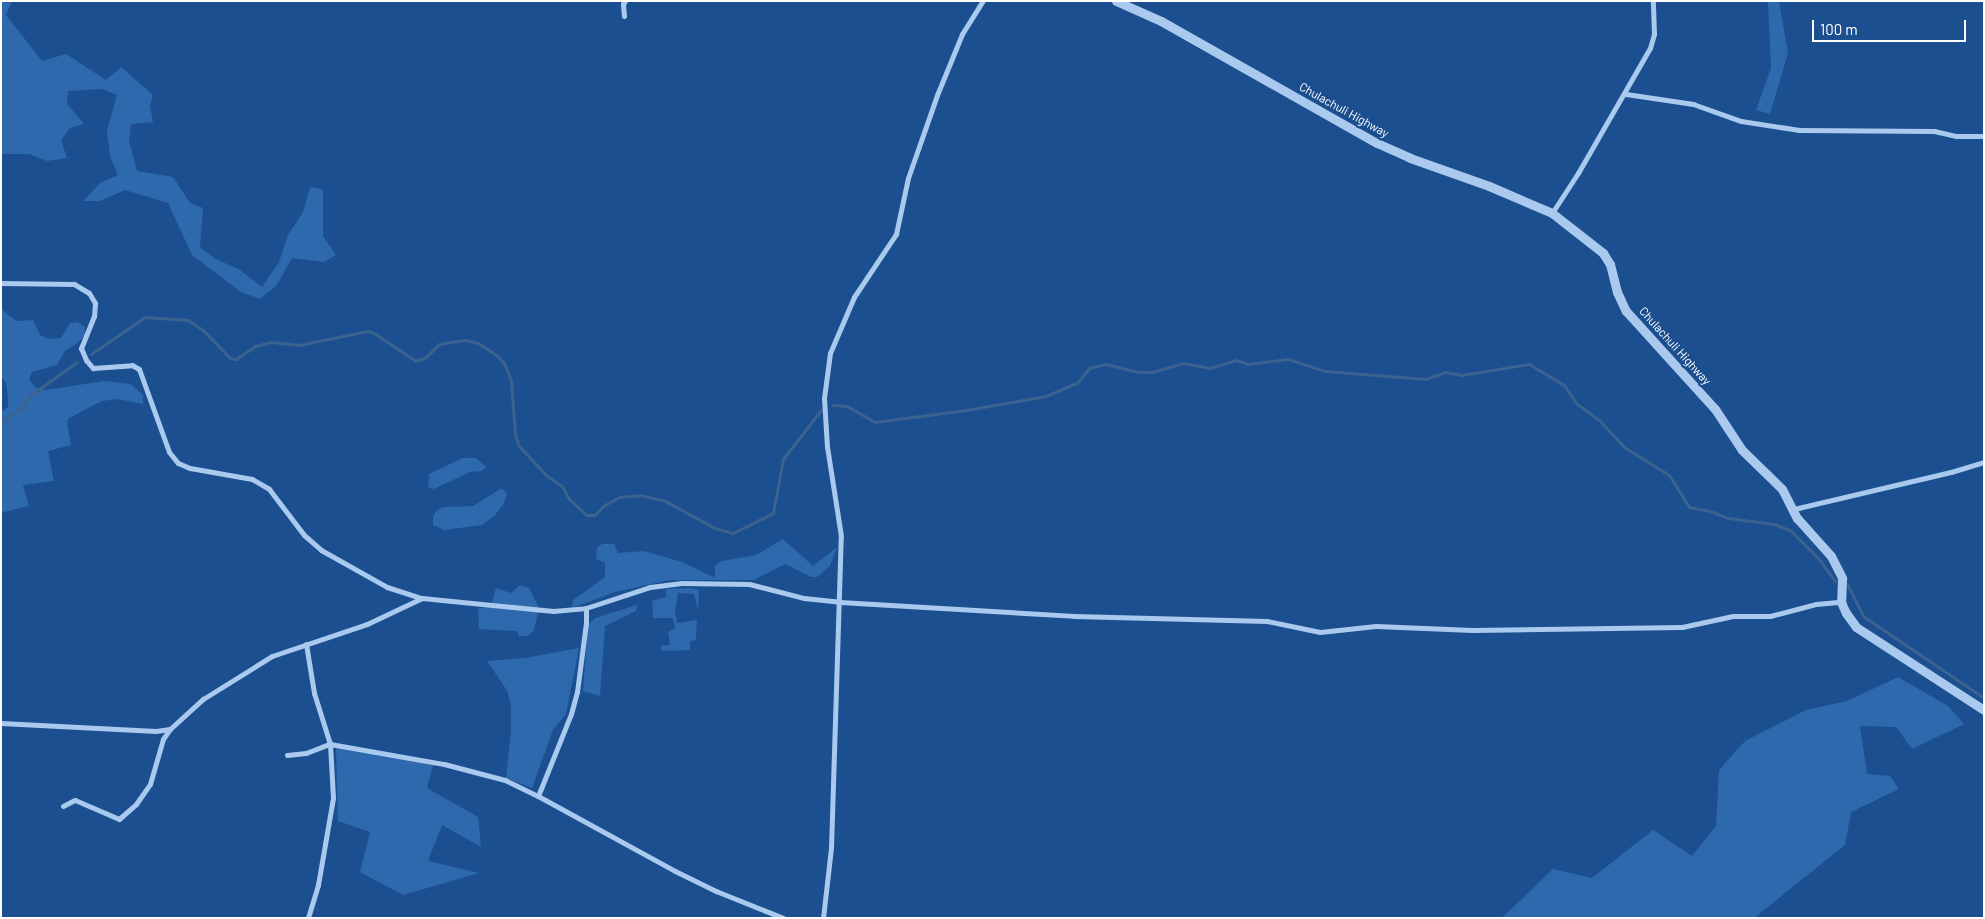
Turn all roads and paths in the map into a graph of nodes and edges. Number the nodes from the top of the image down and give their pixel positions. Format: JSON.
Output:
{"nodes":[{"id":1,"x":625,"y":1,"type":"edge"},
{"id":2,"x":983,"y":1,"type":"edge"},
{"id":3,"x":1116,"y":1,"type":"edge"},
{"id":4,"x":1652,"y":1,"type":"edge"},
{"id":5,"x":624,"y":16,"type":"dead end"},
{"id":6,"x":1626,"y":94,"type":"junction"},
{"id":7,"x":1984,"y":136,"type":"edge"},
{"id":8,"x":1552,"y":213,"type":"junction"},
{"id":9,"x":1,"y":283,"type":"edge"},
{"id":10,"x":1984,"y":462,"type":"edge"},
{"id":11,"x":1794,"y":509,"type":"junction"},
{"id":12,"x":422,"y":598,"type":"junction"},
{"id":13,"x":840,"y":602,"type":"junction"},
{"id":14,"x":1842,"y":602,"type":"junction"},
{"id":15,"x":586,"y":608,"type":"junction"},
{"id":16,"x":306,"y":644,"type":"junction"},
{"id":17,"x":1984,"y":710,"type":"edge"},
{"id":18,"x":1,"y":723,"type":"edge"},
{"id":19,"x":170,"y":729,"type":"junction"},
{"id":20,"x":330,"y":744,"type":"junction"},
{"id":21,"x":287,"y":755,"type":"dead end"},
{"id":22,"x":538,"y":796,"type":"junction"},
{"id":23,"x":63,"y":806,"type":"dead end"},
{"id":24,"x":308,"y":918,"type":"edge"},
{"id":25,"x":783,"y":918,"type":"edge"},
{"id":26,"x":823,"y":918,"type":"edge"}],
"edges":[{"from":1,"to":5,"type":"street"},
{"from":2,"to":13,"type":"street"},
{"from":3,"to":8,"type":"street","name":"Chulachuli Highway"},
{"from":4,"to":6,"type":"street"},
{"from":6,"to":7,"type":"street"},
{"from":6,"to":8,"type":"street"},
{"from":8,"to":11,"type":"street","name":"Chulachuli Highway"},
{"from":9,"to":12,"type":"street"},
{"from":10,"to":11,"type":"street"},
{"from":11,"to":14,"type":"street","name":"Chulachuli Highway"},
{"from":12,"to":15,"type":"street"},
{"from":12,"to":16,"type":"street"},
{"from":13,"to":14,"type":"street"},
{"from":13,"to":15,"type":"street"},
{"from":13,"to":26,"type":"street"},
{"from":14,"to":17,"type":"street","name":"Chulachuli Highway"},
{"from":15,"to":22,"type":"street"},
{"from":16,"to":19,"type":"street"},
{"from":16,"to":20,"type":"street"},
{"from":18,"to":19,"type":"street"},
{"from":19,"to":23,"type":"street"},
{"from":20,"to":21,"type":"street"},
{"from":20,"to":22,"type":"street"},
{"from":20,"to":24,"type":"street"},
{"from":22,"to":25,"type":"street"}]}
